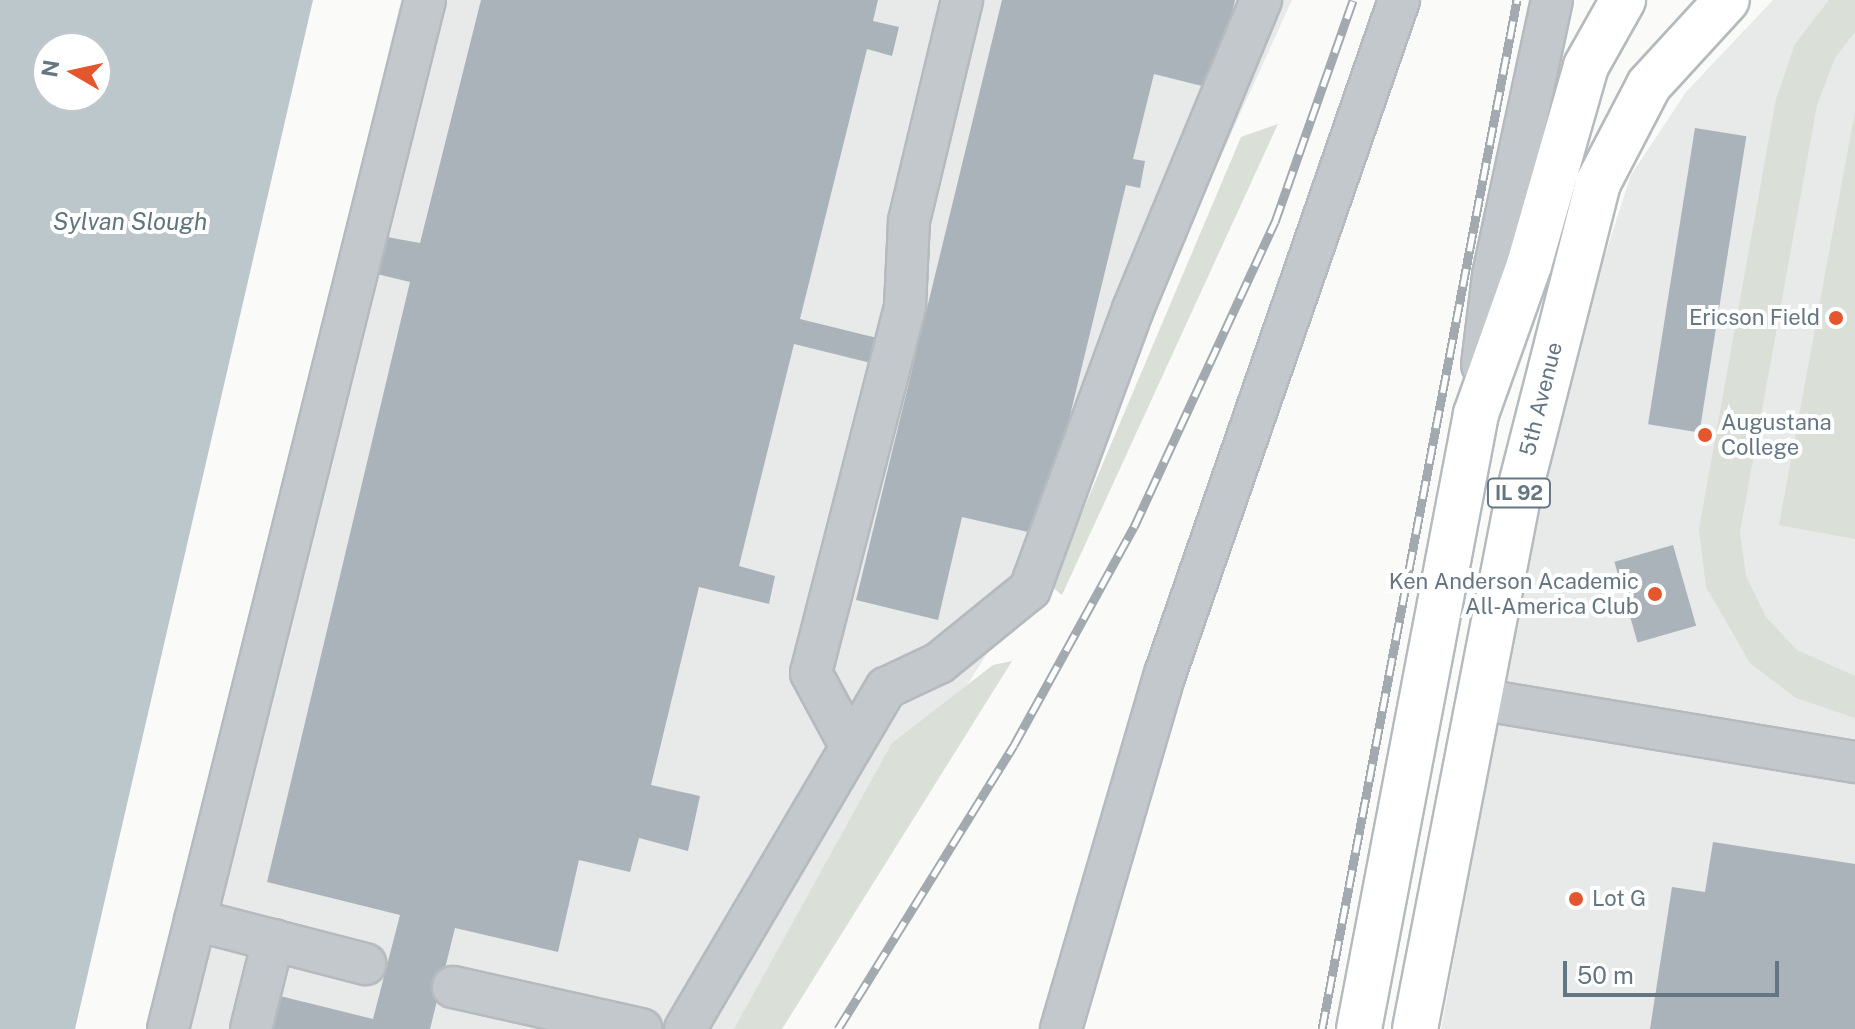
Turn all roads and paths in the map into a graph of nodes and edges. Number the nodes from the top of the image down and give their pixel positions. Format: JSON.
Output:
{"nodes":[{"id":1,"x":425,"y":0,"type":"edge"},
{"id":2,"x":962,"y":0,"type":"edge"},
{"id":3,"x":1261,"y":0,"type":"edge"},
{"id":4,"x":1399,"y":0,"type":"edge"},
{"id":5,"x":1552,"y":0,"type":"edge"},
{"id":6,"x":1623,"y":0,"type":"edge"},
{"id":7,"x":1727,"y":0,"type":"edge"},
{"id":8,"x":1476,"y":414,"type":"junction"},
{"id":9,"x":1478,"y":699,"type":"junction"},
{"id":10,"x":851,"y":747,"type":"junction"},
{"id":11,"x":1855,"y":762,"type":"edge"},
{"id":12,"x":195,"y":920,"type":"junction"},
{"id":13,"x":273,"y":940,"type":"junction"},
{"id":14,"x":365,"y":964,"type":"dead end"},
{"id":15,"x":453,"y":987,"type":"dead end"},
{"id":16,"x":168,"y":1029,"type":"edge"},
{"id":17,"x":251,"y":1029,"type":"edge"},
{"id":18,"x":641,"y":1029,"type":"edge"},
{"id":19,"x":685,"y":1029,"type":"edge"},
{"id":20,"x":1061,"y":1029,"type":"edge"},
{"id":21,"x":1359,"y":1029,"type":"edge"},
{"id":22,"x":1415,"y":1029,"type":"edge"}],
"edges":[{"from":1,"to":12,"type":"street"},
{"from":2,"to":10,"type":"street"},
{"from":3,"to":10,"type":"street"},
{"from":4,"to":20,"type":"street"},
{"from":5,"to":8,"type":"street"},
{"from":6,"to":8,"type":"main road","number":"IL 92"},
{"from":7,"to":9,"type":"main road","name":"5th Avenue","number":"IL 92"},
{"from":8,"to":21,"type":"main road","number":"IL 92"},
{"from":9,"to":11,"type":"street"},
{"from":9,"to":22,"type":"main road","name":"5th Avenue","number":"IL 92"},
{"from":10,"to":19,"type":"street"},
{"from":12,"to":13,"type":"street"},
{"from":12,"to":16,"type":"street"},
{"from":13,"to":14,"type":"street"},
{"from":13,"to":17,"type":"street"},
{"from":15,"to":18,"type":"street"}]}
